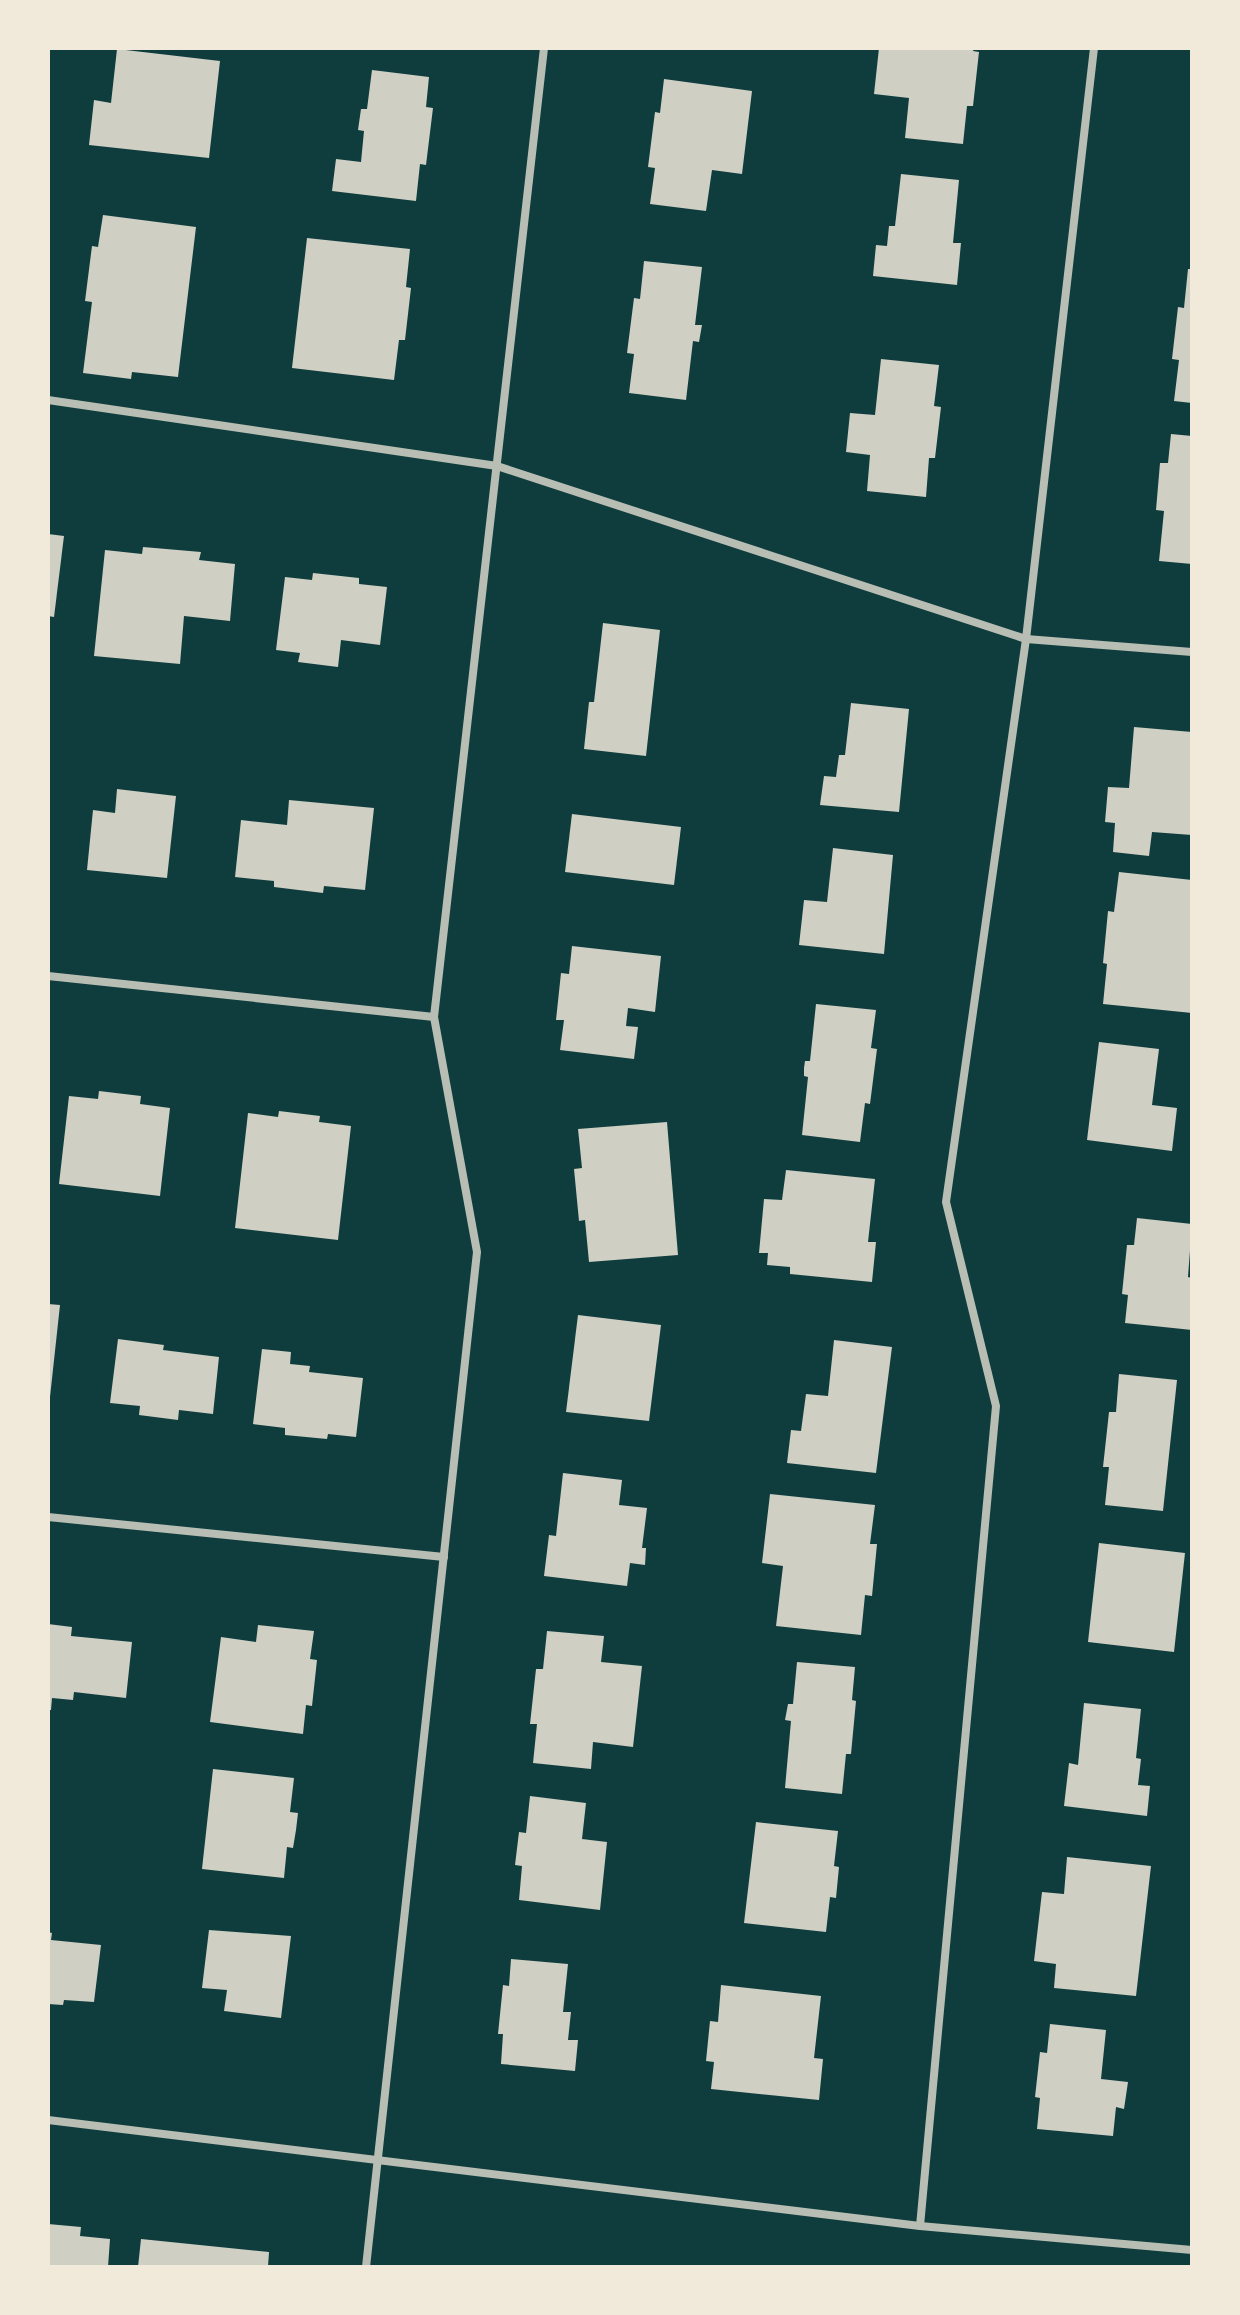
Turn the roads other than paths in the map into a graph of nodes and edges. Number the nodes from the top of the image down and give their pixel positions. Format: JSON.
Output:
{"nodes":[{"id":1,"x":544,"y":48,"type":"edge"},
{"id":2,"x":1094,"y":48,"type":"edge"},
{"id":3,"x":48,"y":400,"type":"edge"},
{"id":4,"x":497,"y":466,"type":"junction"},
{"id":5,"x":1026,"y":639,"type":"junction"},
{"id":6,"x":1192,"y":652,"type":"edge"},
{"id":7,"x":48,"y":976,"type":"edge"},
{"id":8,"x":434,"y":1017,"type":"junction"},
{"id":9,"x":48,"y":1517,"type":"edge"},
{"id":10,"x":444,"y":1557,"type":"junction"},
{"id":11,"x":48,"y":2120,"type":"edge"},
{"id":12,"x":379,"y":2159,"type":"junction"},
{"id":13,"x":920,"y":2226,"type":"junction"},
{"id":14,"x":1192,"y":2250,"type":"edge"},
{"id":15,"x":366,"y":2267,"type":"edge"}],
"edges":[{"from":1,"to":4,"type":"street"},
{"from":2,"to":5,"type":"street"},
{"from":3,"to":4,"type":"street"},
{"from":4,"to":5,"type":"street"},
{"from":4,"to":8,"type":"street"},
{"from":5,"to":6,"type":"street"},
{"from":5,"to":13,"type":"street"},
{"from":7,"to":8,"type":"street"},
{"from":8,"to":10,"type":"street"},
{"from":9,"to":10,"type":"street"},
{"from":10,"to":12,"type":"street"},
{"from":11,"to":12,"type":"street"},
{"from":12,"to":13,"type":"street"},
{"from":12,"to":15,"type":"street"},
{"from":13,"to":14,"type":"street"}]}
